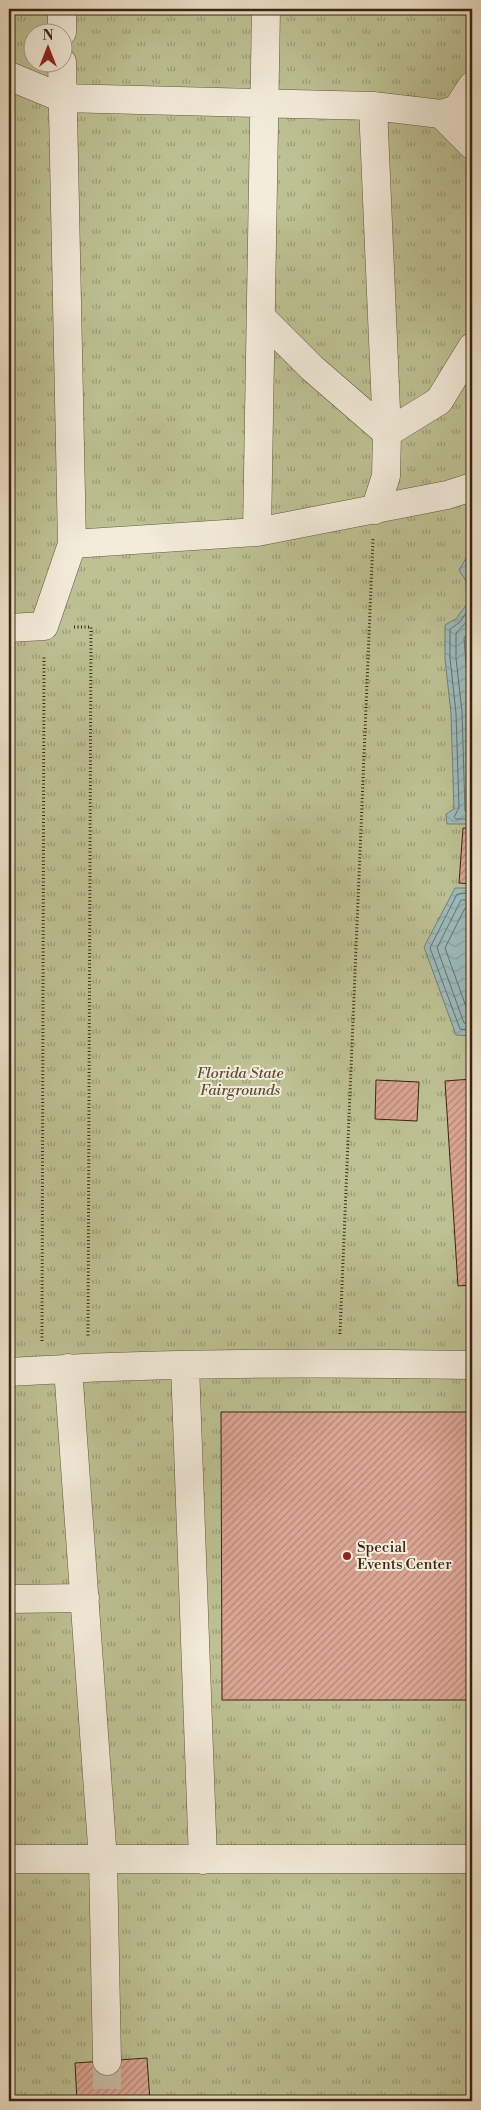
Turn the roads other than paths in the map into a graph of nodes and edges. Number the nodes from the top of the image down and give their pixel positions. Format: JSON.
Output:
{"nodes":[{"id":1,"x":62,"y":9,"type":"edge"},
{"id":2,"x":266,"y":9,"type":"edge"},
{"id":3,"x":62,"y":22,"type":"edge"},
{"id":4,"x":62,"y":72,"type":"edge"},
{"id":5,"x":9,"y":76,"type":"edge"},
{"id":6,"x":472,"y":86,"type":"edge"},
{"id":7,"x":62,"y":98,"type":"junction"},
{"id":8,"x":265,"y":102,"type":"junction"},
{"id":9,"x":372,"y":106,"type":"junction"},
{"id":10,"x":441,"y":114,"type":"junction"},
{"id":11,"x":472,"y":145,"type":"edge"},
{"id":12,"x":261,"y":316,"type":"junction"},
{"id":13,"x":472,"y":347,"type":"edge"},
{"id":14,"x":387,"y":433,"type":"junction"},
{"id":15,"x":472,"y":487,"type":"edge"},
{"id":16,"x":375,"y":510,"type":"junction"},
{"id":17,"x":257,"y":532,"type":"junction"},
{"id":18,"x":72,"y":544,"type":"junction"},
{"id":19,"x":9,"y":628,"type":"edge"},
{"id":20,"x":185,"y":1365,"type":"junction"},
{"id":21,"x":472,"y":1365,"type":"edge"},
{"id":22,"x":66,"y":1368,"type":"junction"},
{"id":23,"x":9,"y":1372,"type":"edge"},
{"id":24,"x":84,"y":1598,"type":"junction"},
{"id":25,"x":9,"y":1599,"type":"edge"},
{"id":26,"x":9,"y":1859,"type":"edge"},
{"id":27,"x":472,"y":1859,"type":"edge"},
{"id":28,"x":103,"y":1860,"type":"junction"},
{"id":29,"x":203,"y":1860,"type":"junction"},
{"id":30,"x":107,"y":2061,"type":"tunnel mouth"}],
"edges":[{"from":1,"to":3,"type":"lane"},
{"from":2,"to":8,"type":"lane"},
{"from":4,"to":7,"type":"lane"},
{"from":5,"to":7,"type":"lane"},
{"from":6,"to":10,"type":"lane"},
{"from":7,"to":8,"type":"lane"},
{"from":7,"to":18,"type":"lane"},
{"from":8,"to":9,"type":"lane"},
{"from":8,"to":12,"type":"lane"},
{"from":9,"to":10,"type":"lane"},
{"from":9,"to":14,"type":"lane"},
{"from":10,"to":11,"type":"lane"},
{"from":12,"to":14,"type":"lane"},
{"from":12,"to":17,"type":"lane"},
{"from":13,"to":14,"type":"lane"},
{"from":14,"to":16,"type":"lane"},
{"from":15,"to":16,"type":"lane"},
{"from":16,"to":17,"type":"lane"},
{"from":17,"to":18,"type":"lane"},
{"from":18,"to":19,"type":"lane"},
{"from":20,"to":21,"type":"lane"},
{"from":20,"to":22,"type":"lane"},
{"from":20,"to":29,"type":"lane"},
{"from":22,"to":23,"type":"lane"},
{"from":22,"to":24,"type":"lane"},
{"from":24,"to":25,"type":"lane"},
{"from":24,"to":28,"type":"lane"},
{"from":26,"to":28,"type":"lane"},
{"from":27,"to":29,"type":"lane"},
{"from":28,"to":29,"type":"lane"},
{"from":28,"to":30,"type":"lane"}]}
